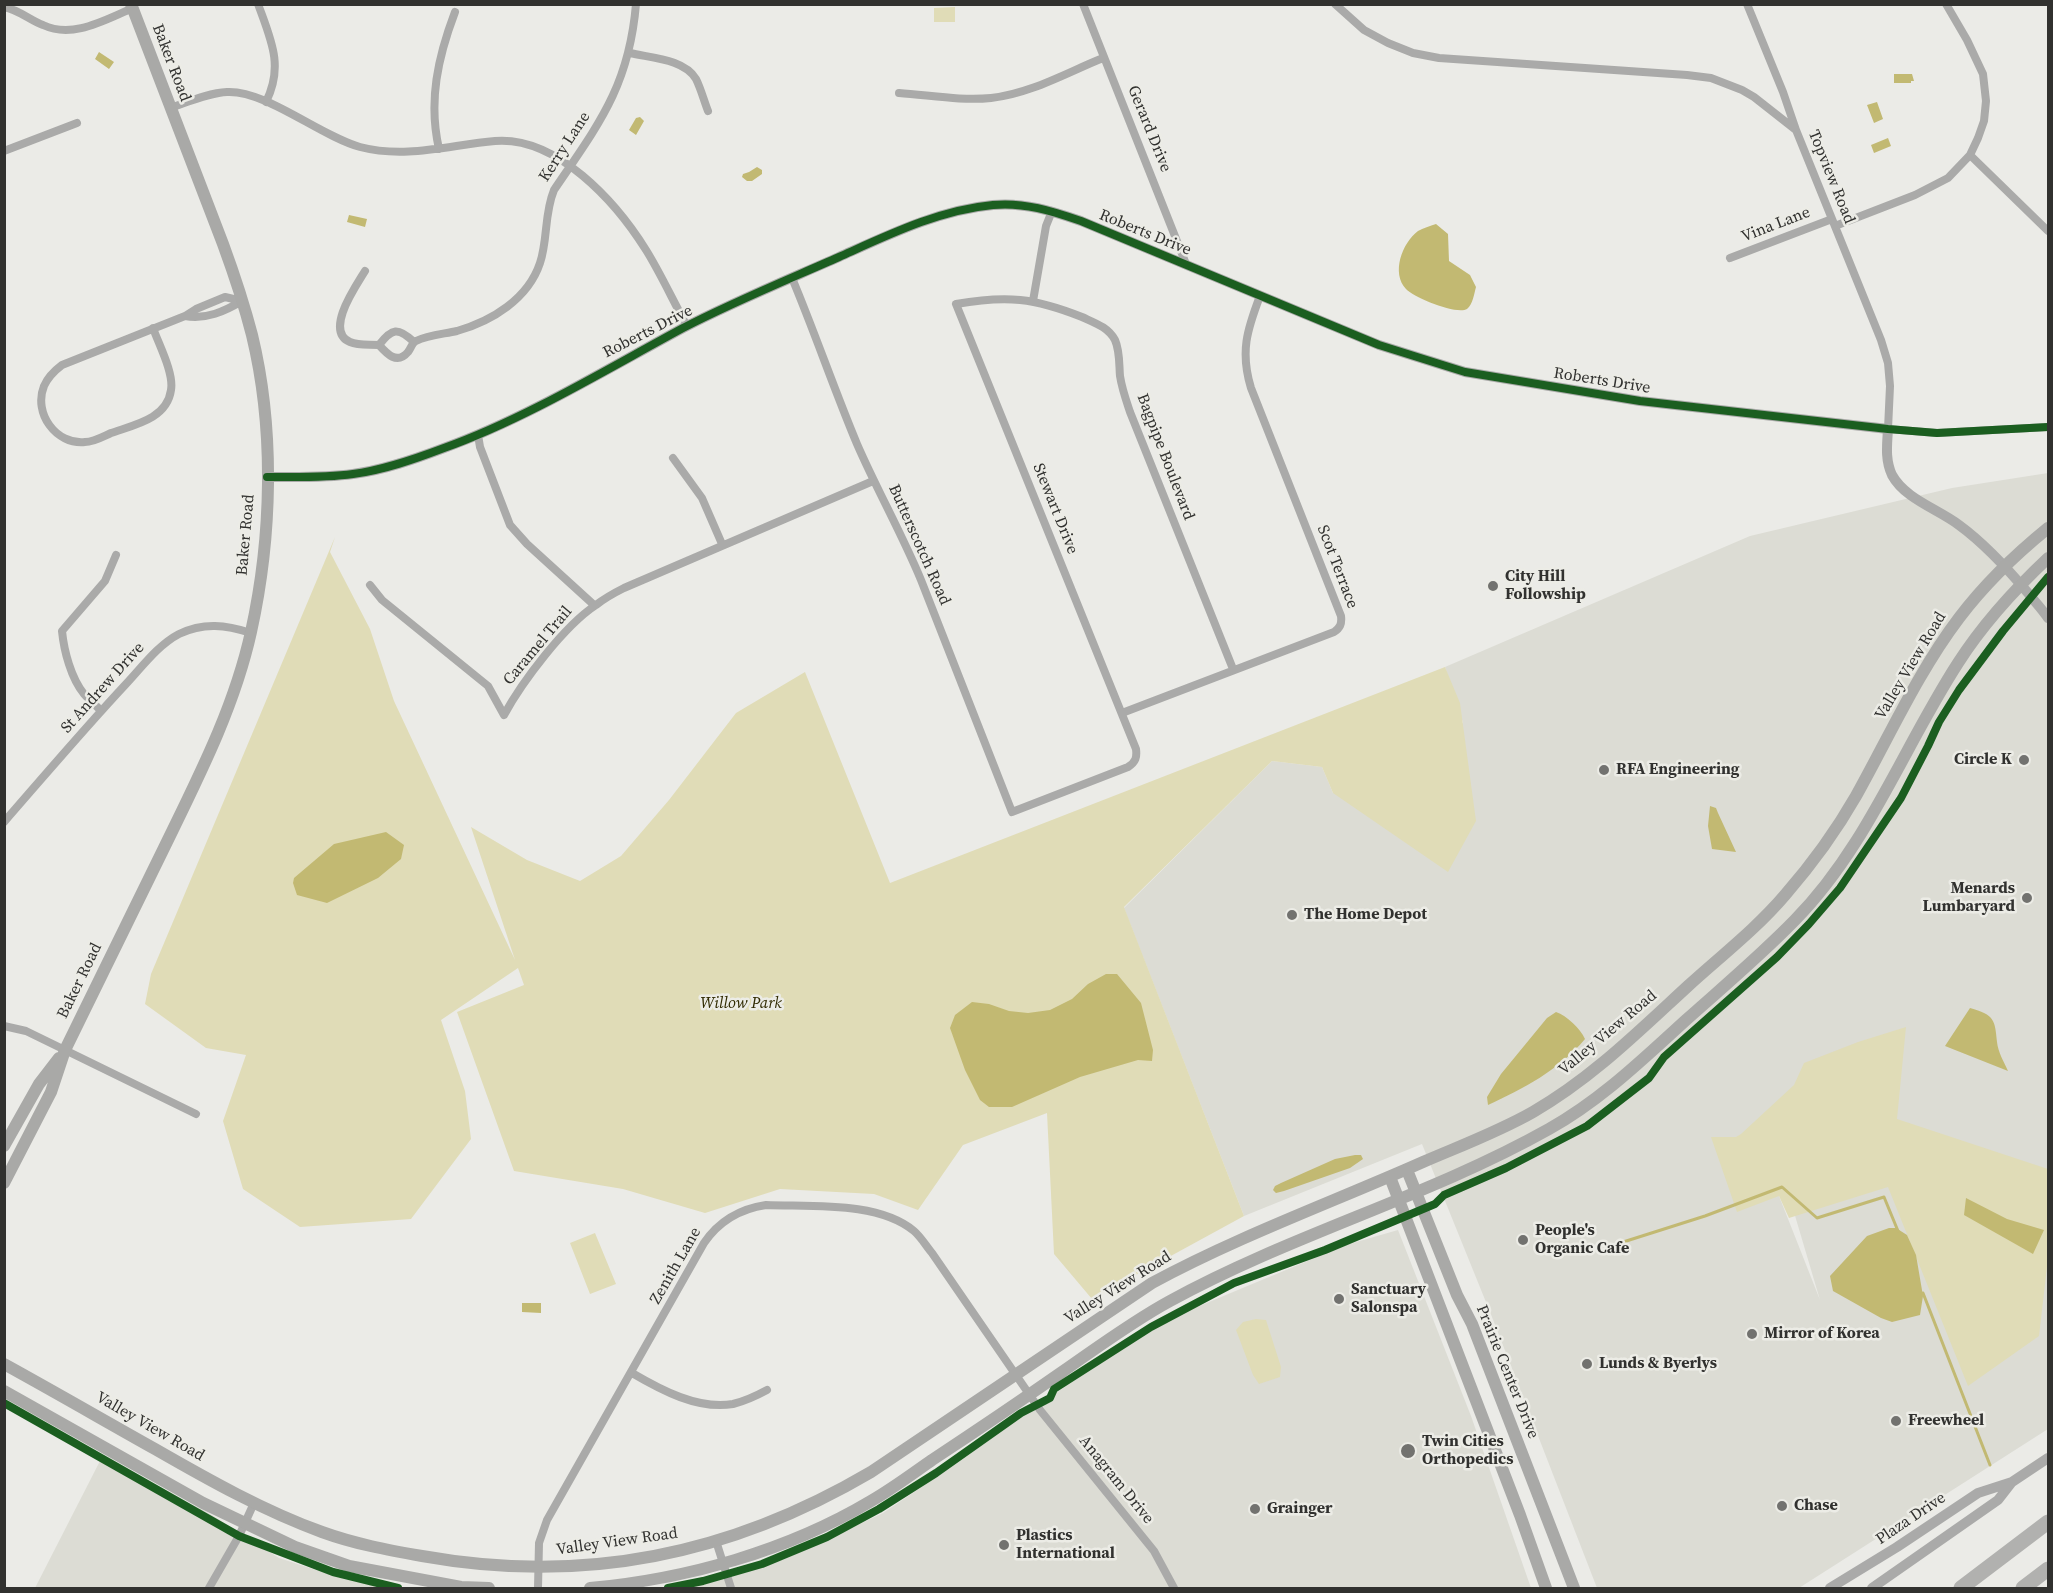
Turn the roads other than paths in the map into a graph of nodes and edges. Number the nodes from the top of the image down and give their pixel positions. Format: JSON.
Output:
{"nodes":[{"id":1,"x":258,"y":4,"type":"edge"},
{"id":2,"x":636,"y":4,"type":"edge"},
{"id":3,"x":1083,"y":4,"type":"edge"},
{"id":4,"x":1335,"y":4,"type":"edge"},
{"id":5,"x":1747,"y":4,"type":"edge"},
{"id":6,"x":1946,"y":4,"type":"edge"},
{"id":7,"x":132,"y":6,"type":"edge"},
{"id":8,"x":4,"y":7,"type":"edge"},
{"id":9,"x":455,"y":12,"type":"dead end"},
{"id":10,"x":630,"y":53,"type":"junction"},
{"id":11,"x":1104,"y":58,"type":"junction"},
{"id":12,"x":899,"y":93,"type":"dead end"},
{"id":13,"x":266,"y":102,"type":"junction"},
{"id":14,"x":170,"y":108,"type":"junction"},
{"id":15,"x":708,"y":111,"type":"dead end"},
{"id":16,"x":77,"y":123,"type":"dead end"},
{"id":17,"x":1796,"y":130,"type":"junction"},
{"id":18,"x":440,"y":149,"type":"junction"},
{"id":19,"x":4,"y":151,"type":"edge"},
{"id":20,"x":1970,"y":155,"type":"junction"},
{"id":21,"x":571,"y":166,"type":"junction"},
{"id":22,"x":1052,"y":211,"type":"junction"},
{"id":23,"x":1834,"y":223,"type":"junction"},
{"id":24,"x":2049,"y":231,"type":"edge"},
{"id":25,"x":1730,"y":258,"type":"dead end"},
{"id":26,"x":1186,"y":264,"type":"junction"},
{"id":27,"x":365,"y":271,"type":"dead end"},
{"id":28,"x":792,"y":278,"type":"junction"},
{"id":29,"x":1260,"y":296,"type":"junction"},
{"id":30,"x":242,"y":301,"type":"junction"},
{"id":31,"x":1033,"y":301,"type":"junction"},
{"id":32,"x":687,"y":326,"type":"junction"},
{"id":33,"x":153,"y":328,"type":"junction"},
{"id":34,"x":414,"y":342,"type":"junction"},
{"id":35,"x":379,"y":345,"type":"junction"},
{"id":36,"x":2049,"y":427,"type":"edge"},
{"id":37,"x":1888,"y":429,"type":"junction"},
{"id":38,"x":478,"y":435,"type":"junction"},
{"id":39,"x":673,"y":458,"type":"dead end"},
{"id":40,"x":267,"y":477,"type":"junction"},
{"id":41,"x":873,"y":481,"type":"junction"},
{"id":42,"x":2049,"y":528,"type":"edge"},
{"id":43,"x":722,"y":544,"type":"junction"},
{"id":44,"x":116,"y":555,"type":"dead end"},
{"id":45,"x":2049,"y":558,"type":"edge"},
{"id":46,"x":2005,"y":566,"type":"junction"},
{"id":47,"x":2020,"y":584,"type":"junction"},
{"id":48,"x":370,"y":585,"type":"dead end"},
{"id":49,"x":594,"y":605,"type":"junction"},
{"id":50,"x":2049,"y":618,"type":"edge"},
{"id":51,"x":250,"y":633,"type":"junction"},
{"id":52,"x":1233,"y":669,"type":"junction"},
{"id":53,"x":101,"y":711,"type":"junction"},
{"id":54,"x":1122,"y":713,"type":"junction"},
{"id":55,"x":1012,"y":812,"type":"joint"},
{"id":56,"x":4,"y":822,"type":"edge"},
{"id":57,"x":4,"y":1026,"type":"edge"},
{"id":58,"x":65,"y":1050,"type":"junction"},
{"id":59,"x":196,"y":1114,"type":"dead end"},
{"id":60,"x":4,"y":1146,"type":"edge"},
{"id":61,"x":1407,"y":1170,"type":"junction"},
{"id":62,"x":1390,"y":1177,"type":"junction"},
{"id":63,"x":4,"y":1183,"type":"edge"},
{"id":64,"x":1416,"y":1192,"type":"junction"},
{"id":65,"x":1399,"y":1199,"type":"junction"},
{"id":66,"x":4,"y":1364,"type":"edge"},
{"id":67,"x":632,"y":1373,"type":"junction"},
{"id":68,"x":1015,"y":1374,"type":"junction"},
{"id":69,"x":767,"y":1390,"type":"dead end"},
{"id":70,"x":4,"y":1391,"type":"edge"},
{"id":71,"x":1030,"y":1394,"type":"junction"},
{"id":72,"x":2049,"y":1458,"type":"edge"},
{"id":73,"x":2012,"y":1482,"type":"junction"},
{"id":74,"x":255,"y":1503,"type":"junction"},
{"id":75,"x":2049,"y":1522,"type":"edge"},
{"id":76,"x":245,"y":1524,"type":"junction"},
{"id":77,"x":716,"y":1541,"type":"junction"},
{"id":78,"x":723,"y":1564,"type":"junction"},
{"id":79,"x":538,"y":1568,"type":"junction"},
{"id":80,"x":2049,"y":1569,"type":"edge"},
{"id":81,"x":209,"y":1588,"type":"edge"},
{"id":82,"x":489,"y":1588,"type":"edge"},
{"id":83,"x":538,"y":1588,"type":"edge"},
{"id":84,"x":590,"y":1588,"type":"edge"},
{"id":85,"x":731,"y":1588,"type":"edge"},
{"id":86,"x":1174,"y":1588,"type":"edge"},
{"id":87,"x":1546,"y":1588,"type":"edge"},
{"id":88,"x":1574,"y":1588,"type":"edge"},
{"id":89,"x":1830,"y":1588,"type":"edge"},
{"id":90,"x":1872,"y":1588,"type":"edge"},
{"id":91,"x":1961,"y":1588,"type":"edge"},
{"id":92,"x":2023,"y":1588,"type":"edge"}],
"edges":[{"from":1,"to":13,"type":"street"},
{"from":2,"to":10,"type":"street","name":"Kerry Lane"},
{"from":3,"to":11,"type":"street","name":"Gerard Drive"},
{"from":4,"to":17,"type":"street","name":"Topview Road"},
{"from":5,"to":17,"type":"street"},
{"from":6,"to":20,"type":"street"},
{"from":7,"to":8,"type":"street"},
{"from":7,"to":14,"type":"main road","name":"Baker Road"},
{"from":9,"to":18,"type":"street"},
{"from":10,"to":15,"type":"street"},
{"from":10,"to":21,"type":"street","name":"Kerry Lane"},
{"from":11,"to":12,"type":"street"},
{"from":11,"to":26,"type":"street","name":"Gerard Drive"},
{"from":13,"to":14,"type":"street"},
{"from":13,"to":18,"type":"street"},
{"from":14,"to":30,"type":"main road","name":"Baker Road"},
{"from":16,"to":19,"type":"street"},
{"from":17,"to":23,"type":"street","name":"Topview Road"},
{"from":18,"to":21,"type":"street"},
{"from":20,"to":23,"type":"street"},
{"from":20,"to":24,"type":"street"},
{"from":21,"to":32,"type":"street"},
{"from":21,"to":34,"type":"street","name":"Kerry Lane"},
{"from":22,"to":26,"type":"street","name":"Roberts Drive"},
{"from":22,"to":28,"type":"street","name":"Roberts Drive"},
{"from":22,"to":31,"type":"street"},
{"from":23,"to":25,"type":"street","name":"Vina Lane"},
{"from":23,"to":37,"type":"street","name":"Topview Road"},
{"from":26,"to":29,"type":"street","name":"Roberts Drive"},
{"from":27,"to":35,"type":"street","name":"Kerry Lane"},
{"from":28,"to":32,"type":"street","name":"Roberts Drive"},
{"from":28,"to":41,"type":"street","name":"Butterscotch Road"},
{"from":29,"to":37,"type":"street","name":"Roberts Drive"},
{"from":29,"to":52,"type":"street","name":"Scot Terrace"},
{"from":30,"to":33,"type":"street"},
{"from":30,"to":40,"type":"main road","name":"Baker Road"},
{"from":31,"to":52,"type":"street","name":"Bagpipe Boulevard"},
{"from":31,"to":54,"type":"street","name":"Stewart Drive"},
{"from":32,"to":38,"type":"street","name":"Roberts Drive"},
{"from":33,"to":33,"type":"street"},
{"from":34,"to":35,"type":"street"},
{"from":34,"to":35,"type":"street","name":"Kerry Lane"},
{"from":36,"to":37,"type":"street","name":"Roberts Drive"},
{"from":37,"to":46,"type":"street","name":"Topview Road"},
{"from":38,"to":40,"type":"street","name":"Roberts Drive"},
{"from":38,"to":49,"type":"street"},
{"from":39,"to":43,"type":"street"},
{"from":40,"to":51,"type":"main road","name":"Baker Road"},
{"from":41,"to":43,"type":"street","name":"Caramel Trail"},
{"from":41,"to":55,"type":"street","name":"Butterscotch Road"},
{"from":42,"to":46,"type":"main road","name":"Valley View Road"},
{"from":43,"to":49,"type":"street","name":"Caramel Trail"},
{"from":44,"to":53,"type":"street"},
{"from":45,"to":47,"type":"main road"},
{"from":46,"to":47,"type":"street","name":"Topview Road"},
{"from":46,"to":61,"type":"main road","name":"Valley View Road"},
{"from":47,"to":50,"type":"street"},
{"from":47,"to":64,"type":"main road"},
{"from":48,"to":49,"type":"street","name":"Caramel Trail"},
{"from":51,"to":53,"type":"street","name":"St Andrew Drive"},
{"from":51,"to":58,"type":"main road","name":"Baker Road"},
{"from":52,"to":54,"type":"street","name":"Scot Terrace"},
{"from":53,"to":56,"type":"street","name":"St Andrew Drive"},
{"from":54,"to":55,"type":"street","name":"Stewart Drive"},
{"from":57,"to":58,"type":"street"},
{"from":58,"to":59,"type":"street"},
{"from":58,"to":60,"type":"main road","name":"Baker Road"},
{"from":58,"to":63,"type":"main road","name":"Baker Road"},
{"from":61,"to":62,"type":"main road","name":"Valley View Road"},
{"from":61,"to":64,"type":"main road","name":"Prairie Center Drive"},
{"from":62,"to":65,"type":"main road"},
{"from":62,"to":68,"type":"main road","name":"Valley View Road"},
{"from":64,"to":65,"type":"main road"},
{"from":64,"to":88,"type":"main road","name":"Prairie Center Drive"},
{"from":65,"to":71,"type":"main road"},
{"from":65,"to":87,"type":"main road"},
{"from":66,"to":74,"type":"main road","name":"Valley View Road"},
{"from":67,"to":68,"type":"street","name":"Zenith Lane"},
{"from":67,"to":69,"type":"street"},
{"from":67,"to":79,"type":"street","name":"Zenith Lane"},
{"from":68,"to":71,"type":"street","name":"Zenith Lane"},
{"from":68,"to":77,"type":"main road","name":"Valley View Road"},
{"from":70,"to":76,"type":"main road"},
{"from":71,"to":78,"type":"main road"},
{"from":71,"to":86,"type":"street","name":"Anagram Drive"},
{"from":72,"to":73,"type":"street","name":"Plaza Drive"},
{"from":73,"to":89,"type":"street","name":"Plaza Drive"},
{"from":73,"to":90,"type":"street","name":"Plaza Drive"},
{"from":74,"to":76,"type":"street"},
{"from":74,"to":79,"type":"main road","name":"Valley View Road"},
{"from":75,"to":91,"type":"highway"},
{"from":76,"to":81,"type":"street"},
{"from":76,"to":82,"type":"main road"},
{"from":77,"to":78,"type":"street"},
{"from":77,"to":79,"type":"main road","name":"Valley View Road"},
{"from":78,"to":84,"type":"main road"},
{"from":78,"to":85,"type":"street"},
{"from":79,"to":83,"type":"street","name":"Zenith Lane"},
{"from":80,"to":92,"type":"highway"}]}
